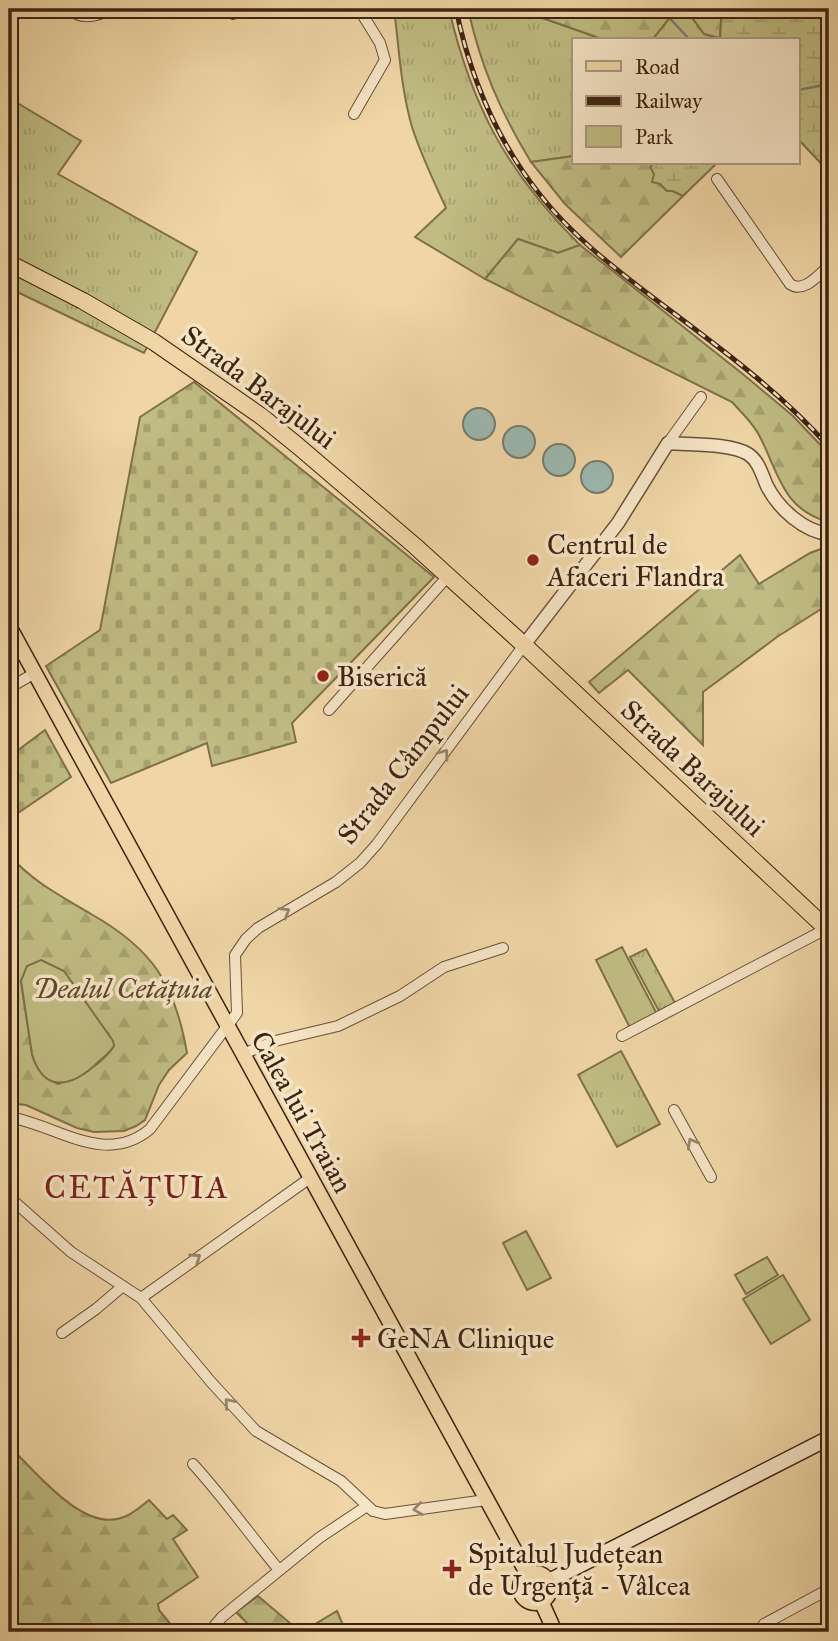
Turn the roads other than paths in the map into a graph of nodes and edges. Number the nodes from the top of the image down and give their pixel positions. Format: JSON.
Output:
{"nodes":[{"id":1,"x":71,"y":9,"type":"edge"},
{"id":2,"x":359,"y":9,"type":"edge"},
{"id":3,"x":100,"y":14,"type":"dead end"},
{"id":4,"x":354,"y":114,"type":"dead end"},
{"id":5,"x":717,"y":179,"type":"dead end"},
{"id":6,"x":14,"y":265,"type":"edge"},
{"id":7,"x":829,"y":265,"type":"edge"},
{"id":8,"x":701,"y":397,"type":"dead end"},
{"id":9,"x":668,"y":443,"type":"junction"},
{"id":10,"x":829,"y":534,"type":"edge"},
{"id":11,"x":448,"y":576,"type":"junction"},
{"id":12,"x":9,"y":626,"type":"edge"},
{"id":13,"x":524,"y":645,"type":"junction"},
{"id":14,"x":34,"y":673,"type":"junction"},
{"id":15,"x":9,"y":688,"type":"edge"},
{"id":16,"x":329,"y":710,"type":"dead end"},
{"id":17,"x":828,"y":932,"type":"edge"},
{"id":18,"x":503,"y":948,"type":"dead end"},
{"id":19,"x":227,"y":1026,"type":"junction"},
{"id":20,"x":622,"y":1036,"type":"dead end"},
{"id":21,"x":243,"y":1054,"type":"junction"},
{"id":22,"x":674,"y":1110,"type":"dead end"},
{"id":23,"x":9,"y":1117,"type":"edge"},
{"id":24,"x":711,"y":1177,"type":"dead end"},
{"id":25,"x":310,"y":1178,"type":"junction"},
{"id":26,"x":10,"y":1201,"type":"edge"},
{"id":27,"x":123,"y":1286,"type":"junction"},
{"id":28,"x":141,"y":1298,"type":"junction"},
{"id":29,"x":62,"y":1333,"type":"dead end"},
{"id":30,"x":829,"y":1438,"type":"edge"},
{"id":31,"x":193,"y":1464,"type":"dead end"},
{"id":32,"x":486,"y":1500,"type":"junction"},
{"id":33,"x":367,"y":1506,"type":"junction"},
{"id":34,"x":279,"y":1570,"type":"junction"},
{"id":35,"x":528,"y":1575,"type":"junction"},
{"id":36,"x":549,"y":1581,"type":"junction"},
{"id":37,"x":829,"y":1589,"type":"edge"},
{"id":38,"x":541,"y":1602,"type":"junction"},
{"id":39,"x":214,"y":1632,"type":"edge"},
{"id":40,"x":555,"y":1632,"type":"edge"},
{"id":41,"x":758,"y":1632,"type":"edge"}],
"edges":[{"from":1,"to":3,"type":"street"},
{"from":2,"to":4,"type":"street"},
{"from":5,"to":7,"type":"street"},
{"from":6,"to":11,"type":"highway","name":"Strada Barajului"},
{"from":8,"to":9,"type":"street"},
{"from":9,"to":10,"type":"street"},
{"from":9,"to":13,"type":"street"},
{"from":11,"to":13,"type":"highway","name":"Strada Barajului"},
{"from":11,"to":16,"type":"street"},
{"from":12,"to":14,"type":"main road","name":"Calea lui Traian"},
{"from":13,"to":17,"type":"highway","name":"Strada Barajului"},
{"from":19,"to":13,"type":"street","name":"Strada Câmpului","one_way":true},
{"from":14,"to":15,"type":"street"},
{"from":14,"to":19,"type":"main road","name":"Calea lui Traian"},
{"from":17,"to":20,"type":"street"},
{"from":18,"to":21,"type":"street"},
{"from":19,"to":21,"type":"main road","name":"Calea lui Traian"},
{"from":19,"to":23,"type":"street","name":"Strada Câmpului"},
{"from":21,"to":25,"type":"main road","name":"Calea lui Traian"},
{"from":24,"to":22,"type":"street","one_way":true},
{"from":28,"to":25,"type":"street","one_way":true},
{"from":25,"to":32,"type":"main road","name":"Calea lui Traian"},
{"from":26,"to":27,"type":"street"},
{"from":27,"to":28,"type":"street"},
{"from":27,"to":29,"type":"street"},
{"from":33,"to":28,"type":"street","one_way":true},
{"from":30,"to":36,"type":"main road"},
{"from":31,"to":34,"type":"street"},
{"from":32,"to":33,"type":"street","one_way":true},
{"from":32,"to":35,"type":"main road","name":"Calea lui Traian"},
{"from":33,"to":34,"type":"street"},
{"from":34,"to":39,"type":"street"},
{"from":35,"to":36,"type":"main road"},
{"from":35,"to":38,"type":"main road","name":"Calea lui Traian"},
{"from":36,"to":38,"type":"main road"},
{"from":37,"to":41,"type":"street"},
{"from":38,"to":40,"type":"main road","name":"Calea lui Traian"}]}
